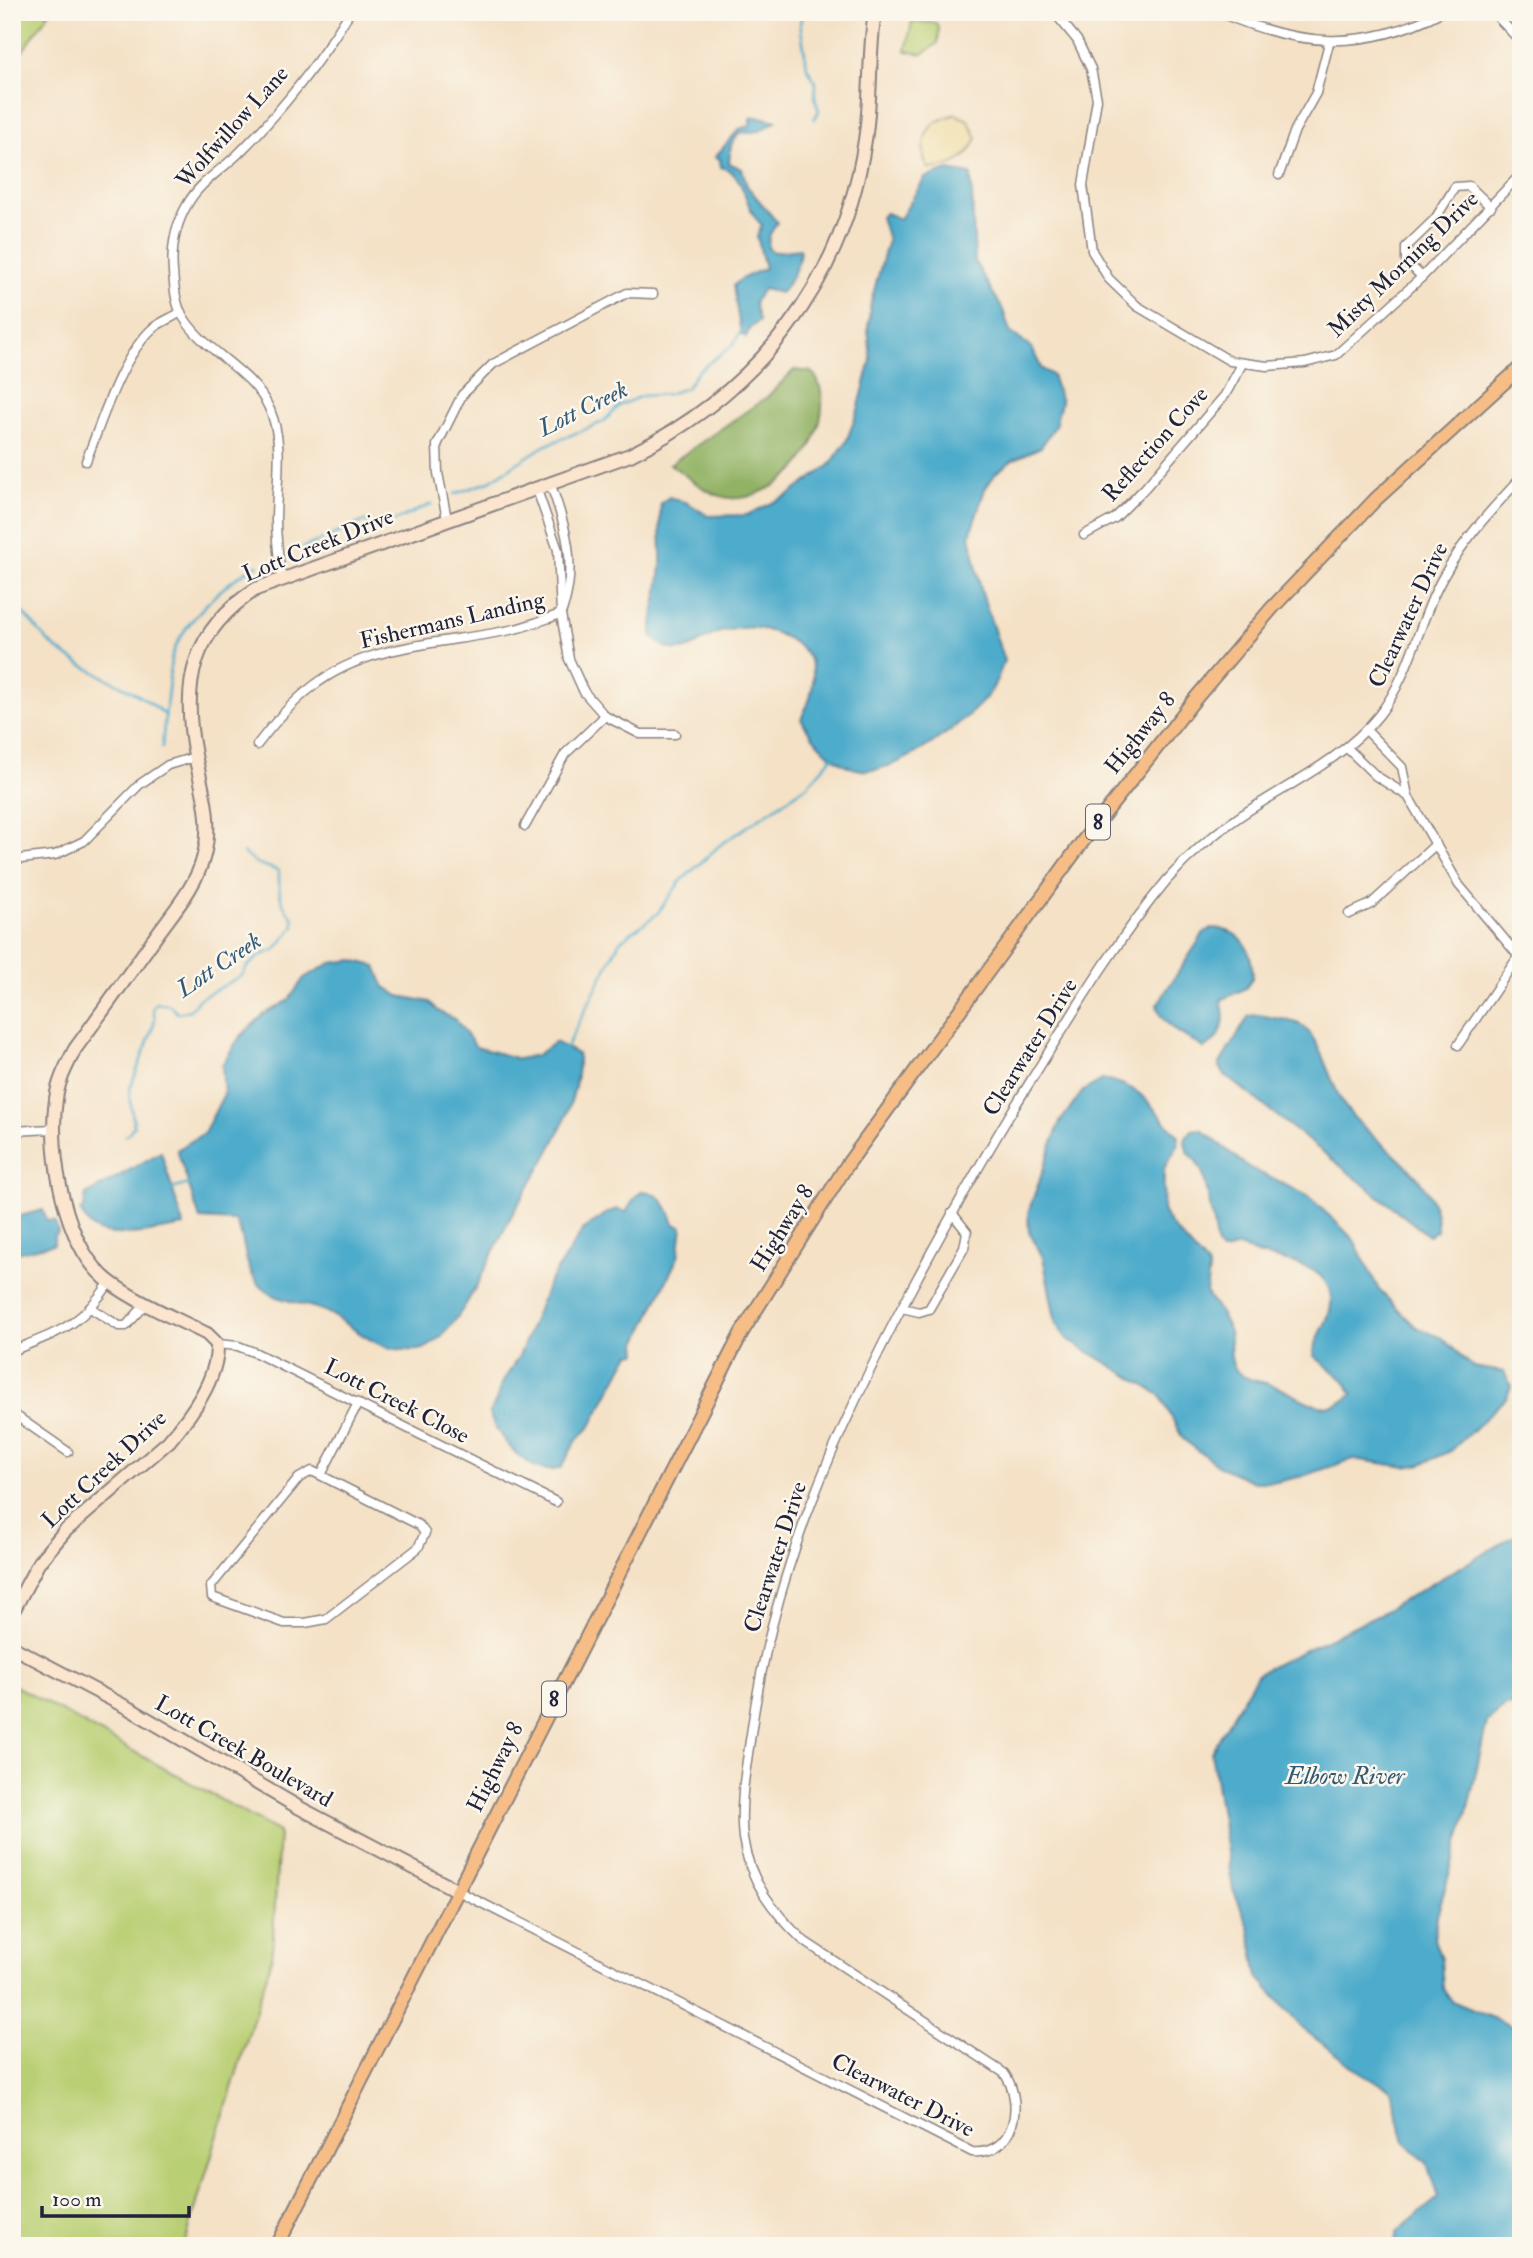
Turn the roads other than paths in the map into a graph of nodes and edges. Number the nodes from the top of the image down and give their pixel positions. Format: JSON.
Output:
{"nodes":[{"id":1,"x":350,"y":12,"type":"edge"},
{"id":2,"x":875,"y":12,"type":"edge"},
{"id":3,"x":1054,"y":12,"type":"edge"},
{"id":4,"x":1219,"y":12,"type":"edge"},
{"id":5,"x":1441,"y":12,"type":"edge"},
{"id":6,"x":1493,"y":12,"type":"edge"},
{"id":7,"x":1510,"y":12,"type":"edge"},
{"id":8,"x":1521,"y":24,"type":"edge"},
{"id":9,"x":1521,"y":41,"type":"edge"},
{"id":10,"x":1329,"y":43,"type":"junction"},
{"id":11,"x":1521,"y":174,"type":"edge"},
{"id":12,"x":1279,"y":175,"type":"dead end"},
{"id":13,"x":1491,"y":207,"type":"junction"},
{"id":14,"x":1422,"y":277,"type":"junction"},
{"id":15,"x":653,"y":294,"type":"dead end"},
{"id":16,"x":181,"y":312,"type":"junction"},
{"id":17,"x":1242,"y":364,"type":"junction"},
{"id":18,"x":1521,"y":367,"type":"edge"},
{"id":19,"x":86,"y":461,"type":"dead end"},
{"id":20,"x":1521,"y":478,"type":"edge"},
{"id":21,"x":550,"y":483,"type":"junction"},
{"id":22,"x":536,"y":488,"type":"junction"},
{"id":23,"x":447,"y":519,"type":"junction"},
{"id":24,"x":1084,"y":535,"type":"dead end"},
{"id":25,"x":281,"y":578,"type":"junction"},
{"id":26,"x":561,"y":614,"type":"junction"},
{"id":27,"x":605,"y":716,"type":"junction"},
{"id":28,"x":1366,"y":730,"type":"junction"},
{"id":29,"x":675,"y":734,"type":"dead end"},
{"id":30,"x":257,"y":745,"type":"dead end"},
{"id":31,"x":1347,"y":748,"type":"junction"},
{"id":32,"x":195,"y":757,"type":"junction"},
{"id":33,"x":1408,"y":796,"type":"junction"},
{"id":34,"x":525,"y":826,"type":"dead end"},
{"id":35,"x":1436,"y":844,"type":"junction"},
{"id":36,"x":12,"y":860,"type":"edge"},
{"id":37,"x":1349,"y":914,"type":"dead end"},
{"id":38,"x":1519,"y":958,"type":"edge"},
{"id":39,"x":1458,"y":1045,"type":"dead end"},
{"id":40,"x":53,"y":1129,"type":"junction"},
{"id":41,"x":12,"y":1130,"type":"edge"},
{"id":42,"x":952,"y":1213,"type":"junction"},
{"id":43,"x":110,"y":1282,"type":"junction"},
{"id":44,"x":147,"y":1303,"type":"junction"},
{"id":45,"x":902,"y":1308,"type":"junction"},
{"id":46,"x":92,"y":1309,"type":"junction"},
{"id":47,"x":217,"y":1344,"type":"junction"},
{"id":48,"x":12,"y":1351,"type":"edge"},
{"id":49,"x":358,"y":1403,"type":"junction"},
{"id":50,"x":12,"y":1413,"type":"edge"},
{"id":51,"x":68,"y":1452,"type":"dead end"},
{"id":52,"x":321,"y":1475,"type":"junction"},
{"id":53,"x":556,"y":1502,"type":"dead end"},
{"id":54,"x":12,"y":1613,"type":"edge"},
{"id":55,"x":12,"y":1647,"type":"edge"},
{"id":56,"x":456,"y":1890,"type":"junction"},
{"id":57,"x":276,"y":2246,"type":"edge"}],
"edges":[{"from":1,"to":16,"type":"street","name":"Wolfwillow Lane"},
{"from":2,"to":21,"type":"street","name":"Lott Creek Drive"},
{"from":3,"to":17,"type":"street","name":"Misty Morning Drive"},
{"from":4,"to":10,"type":"street"},
{"from":5,"to":10,"type":"street"},
{"from":6,"to":9,"type":"street"},
{"from":7,"to":8,"type":"street"},
{"from":10,"to":12,"type":"street"},
{"from":11,"to":13,"type":"street","name":"Misty Morning Drive"},
{"from":13,"to":14,"type":"street","name":"Misty Morning Drive"},
{"from":13,"to":14,"type":"street"},
{"from":14,"to":17,"type":"street","name":"Misty Morning Drive"},
{"from":15,"to":23,"type":"street"},
{"from":16,"to":19,"type":"street"},
{"from":16,"to":25,"type":"street","name":"Wolfwillow Lane"},
{"from":17,"to":24,"type":"street","name":"Reflection Cove"},
{"from":18,"to":56,"type":"main road","name":"Highway 8","number":"8"},
{"from":20,"to":28,"type":"street","name":"Clearwater Drive"},
{"from":21,"to":22,"type":"street","name":"Lott Creek Drive"},
{"from":21,"to":26,"type":"street"},
{"from":22,"to":23,"type":"street","name":"Lott Creek Drive"},
{"from":22,"to":26,"type":"street"},
{"from":23,"to":25,"type":"street","name":"Lott Creek Drive"},
{"from":25,"to":32,"type":"street","name":"Lott Creek Drive"},
{"from":26,"to":27,"type":"street"},
{"from":26,"to":30,"type":"street","name":"Fishermans Landing"},
{"from":27,"to":29,"type":"street"},
{"from":27,"to":34,"type":"street"},
{"from":28,"to":31,"type":"street","name":"Clearwater Drive"},
{"from":28,"to":33,"type":"street"},
{"from":31,"to":33,"type":"street"},
{"from":31,"to":42,"type":"street","name":"Clearwater Drive"},
{"from":32,"to":36,"type":"street"},
{"from":32,"to":40,"type":"street","name":"Lott Creek Drive"},
{"from":33,"to":35,"type":"street"},
{"from":35,"to":37,"type":"street"},
{"from":35,"to":38,"type":"street"},
{"from":38,"to":39,"type":"street"},
{"from":40,"to":41,"type":"street"},
{"from":40,"to":43,"type":"street","name":"Lott Creek Drive"},
{"from":42,"to":45,"type":"street","name":"Clearwater Drive"},
{"from":42,"to":45,"type":"street"},
{"from":43,"to":44,"type":"street","name":"Lott Creek Drive"},
{"from":43,"to":46,"type":"street"},
{"from":44,"to":46,"type":"street"},
{"from":44,"to":47,"type":"street","name":"Lott Creek Drive"},
{"from":45,"to":56,"type":"street","name":"Clearwater Drive"},
{"from":46,"to":48,"type":"street"},
{"from":47,"to":49,"type":"street","name":"Lott Creek Close"},
{"from":47,"to":54,"type":"street","name":"Lott Creek Drive"},
{"from":49,"to":52,"type":"street"},
{"from":49,"to":53,"type":"street","name":"Lott Creek Close"},
{"from":50,"to":51,"type":"street"},
{"from":52,"to":52,"type":"street"},
{"from":55,"to":56,"type":"street","name":"Lott Creek Boulevard"},
{"from":56,"to":57,"type":"main road","name":"Highway 8","number":"8"}]}
